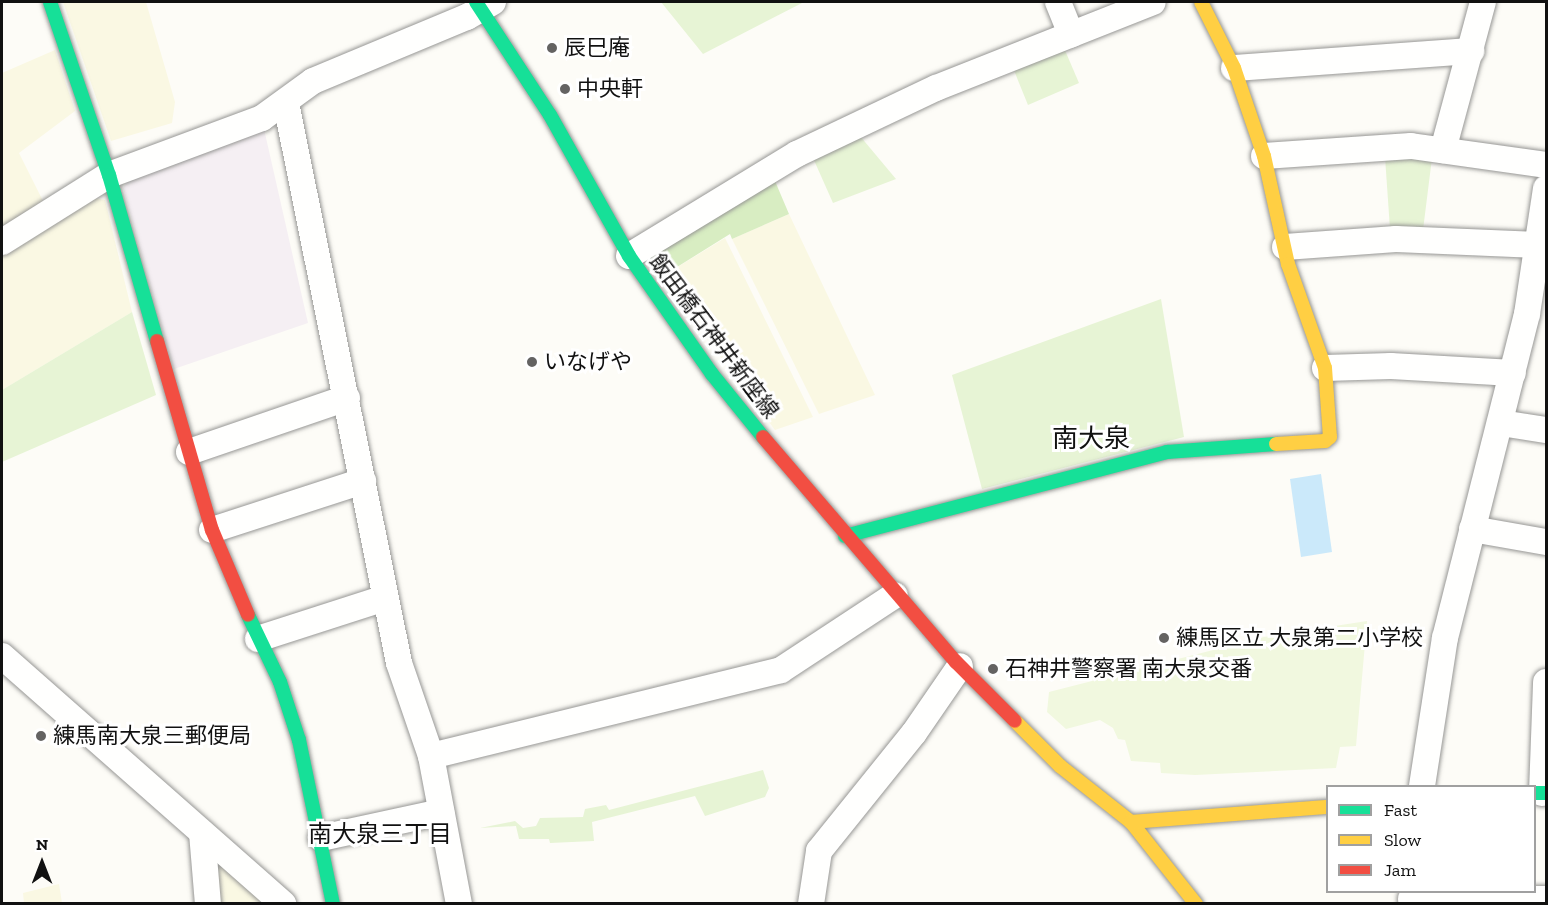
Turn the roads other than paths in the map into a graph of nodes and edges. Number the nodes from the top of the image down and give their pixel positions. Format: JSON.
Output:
{"nodes":[{"id":1,"x":50,"y":2,"type":"edge"},
{"id":2,"x":1058,"y":2,"type":"edge"},
{"id":3,"x":1153,"y":2,"type":"edge"},
{"id":4,"x":1201,"y":2,"type":"edge"},
{"id":5,"x":1483,"y":2,"type":"edge"},
{"id":6,"x":483,"y":4,"type":"edge"},
{"id":7,"x":1071,"y":34,"type":"junction"},
{"id":8,"x":1471,"y":51,"type":"junction"},
{"id":9,"x":1234,"y":69,"type":"junction"},
{"id":10,"x":286,"y":103,"type":"junction"},
{"id":11,"x":1443,"y":150,"type":"junction"},
{"id":12,"x":1264,"y":156,"type":"junction"},
{"id":13,"x":1546,"y":165,"type":"edge"},
{"id":14,"x":109,"y":175,"type":"junction"},
{"id":15,"x":1546,"y":188,"type":"edge"},
{"id":16,"x":2,"y":242,"type":"edge"},
{"id":17,"x":1538,"y":245,"type":"junction"},
{"id":18,"x":1285,"y":247,"type":"junction"},
{"id":19,"x":629,"y":256,"type":"junction"},
{"id":20,"x":1537,"y":316,"type":"edge"},
{"id":21,"x":1325,"y":368,"type":"junction"},
{"id":22,"x":1513,"y":373,"type":"junction"},
{"id":23,"x":347,"y":398,"type":"junction"},
{"id":24,"x":1501,"y":423,"type":"junction"},
{"id":25,"x":1546,"y":430,"type":"edge"},
{"id":26,"x":189,"y":452,"type":"junction"},
{"id":27,"x":363,"y":481,"type":"junction"},
{"id":28,"x":1472,"y":529,"type":"junction"},
{"id":29,"x":212,"y":530,"type":"junction"},
{"id":30,"x":845,"y":536,"type":"junction"},
{"id":31,"x":1546,"y":542,"type":"edge"},
{"id":32,"x":895,"y":595,"type":"junction"},
{"id":33,"x":385,"y":598,"type":"junction"},
{"id":34,"x":258,"y":639,"type":"junction"},
{"id":35,"x":2,"y":656,"type":"edge"},
{"id":36,"x":960,"y":666,"type":"junction"},
{"id":37,"x":1546,"y":682,"type":"edge"},
{"id":38,"x":431,"y":756,"type":"junction"},
{"id":39,"x":1422,"y":785,"type":"edge"},
{"id":40,"x":1541,"y":793,"type":"edge"},
{"id":41,"x":1326,"y":807,"type":"edge"},
{"id":42,"x":441,"y":812,"type":"junction"},
{"id":43,"x":1131,"y":822,"type":"junction"},
{"id":44,"x":202,"y":832,"type":"junction"},
{"id":45,"x":321,"y":838,"type":"junction"},
{"id":46,"x":1411,"y":898,"type":"edge"},
{"id":47,"x":1546,"y":899,"type":"edge"},
{"id":48,"x":207,"y":903,"type":"edge"},
{"id":49,"x":283,"y":903,"type":"edge"},
{"id":50,"x":333,"y":903,"type":"edge"},
{"id":51,"x":459,"y":903,"type":"edge"},
{"id":52,"x":811,"y":903,"type":"edge"},
{"id":53,"x":1196,"y":903,"type":"edge"}],
"edges":[{"from":1,"to":14,"type":"street"},
{"from":2,"to":7,"type":"street"},
{"from":3,"to":7,"type":"street"},
{"from":4,"to":9,"type":"street"},
{"from":5,"to":8,"type":"street"},
{"from":6,"to":10,"type":"street"},
{"from":6,"to":19,"type":"street","name":"飯田橋石神井新座線"},
{"from":7,"to":19,"type":"street"},
{"from":8,"to":9,"type":"street"},
{"from":8,"to":11,"type":"street"},
{"from":9,"to":12,"type":"street"},
{"from":10,"to":14,"type":"street"},
{"from":10,"to":23,"type":"street"},
{"from":11,"to":12,"type":"street"},
{"from":11,"to":13,"type":"street"},
{"from":12,"to":18,"type":"street"},
{"from":14,"to":16,"type":"street"},
{"from":14,"to":26,"type":"street"},
{"from":15,"to":17,"type":"street"},
{"from":17,"to":18,"type":"street"},
{"from":17,"to":20,"type":"street"},
{"from":18,"to":21,"type":"street"},
{"from":19,"to":30,"type":"street","name":"飯田橋石神井新座線"},
{"from":20,"to":22,"type":"street"},
{"from":21,"to":22,"type":"street"},
{"from":21,"to":30,"type":"street"},
{"from":22,"to":24,"type":"street"},
{"from":23,"to":26,"type":"street"},
{"from":23,"to":27,"type":"street"},
{"from":24,"to":25,"type":"street"},
{"from":24,"to":28,"type":"street"},
{"from":26,"to":29,"type":"street"},
{"from":27,"to":29,"type":"street"},
{"from":27,"to":33,"type":"street"},
{"from":28,"to":31,"type":"street"},
{"from":28,"to":39,"type":"street"},
{"from":29,"to":34,"type":"street"},
{"from":30,"to":32,"type":"street","name":"飯田橋石神井新座線"},
{"from":32,"to":36,"type":"street","name":"飯田橋石神井新座線"},
{"from":32,"to":38,"type":"street"},
{"from":33,"to":34,"type":"street"},
{"from":33,"to":38,"type":"street"},
{"from":34,"to":45,"type":"street"},
{"from":35,"to":44,"type":"street"},
{"from":36,"to":43,"type":"street","name":"飯田橋石神井新座線"},
{"from":36,"to":52,"type":"street"},
{"from":37,"to":40,"type":"street"},
{"from":38,"to":42,"type":"street"},
{"from":41,"to":43,"type":"street"},
{"from":42,"to":45,"type":"street"},
{"from":42,"to":51,"type":"street"},
{"from":43,"to":53,"type":"street"},
{"from":44,"to":48,"type":"street"},
{"from":44,"to":49,"type":"street"},
{"from":45,"to":50,"type":"street"},
{"from":46,"to":47,"type":"street"}]}
